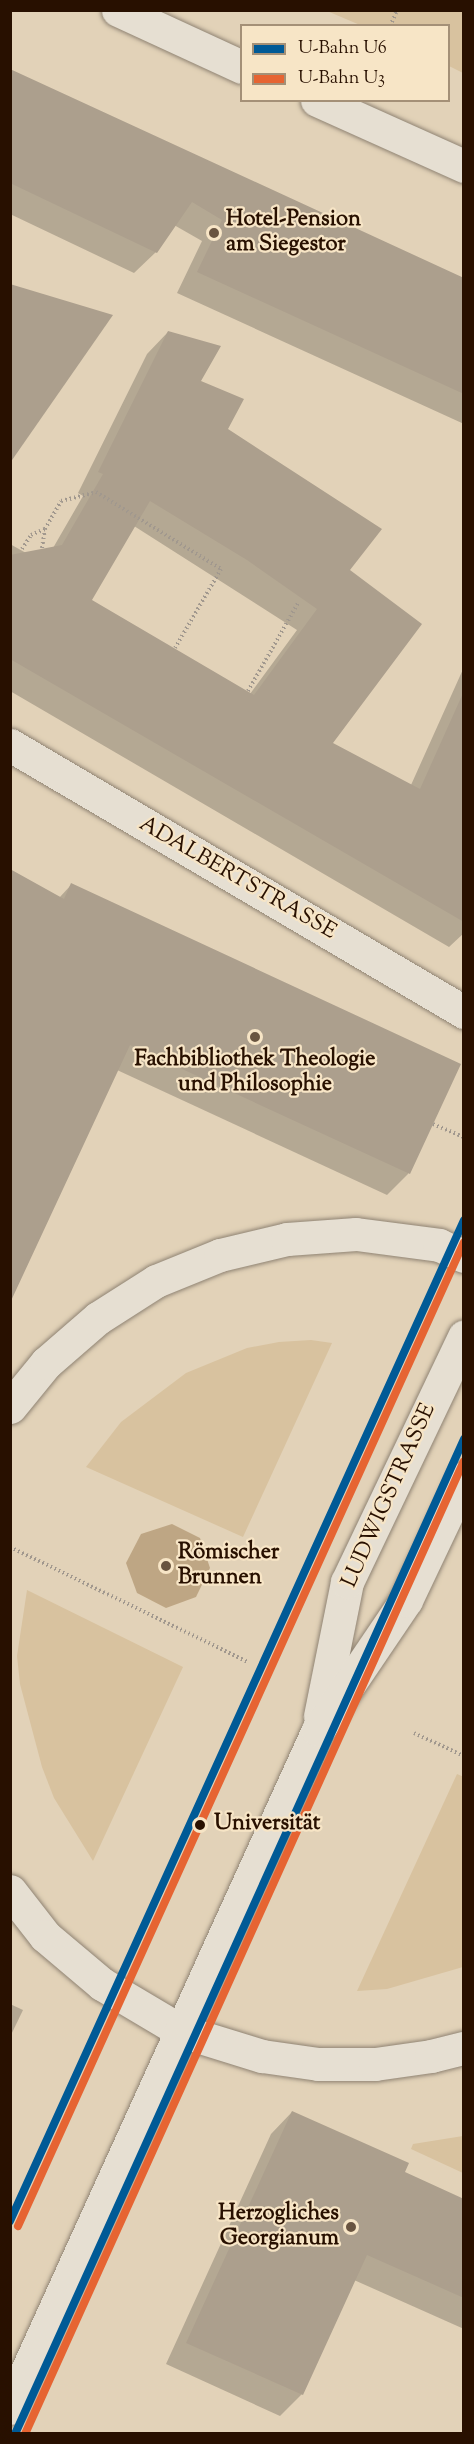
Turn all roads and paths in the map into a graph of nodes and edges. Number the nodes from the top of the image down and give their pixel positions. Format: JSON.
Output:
{"nodes":[{"id":1,"x":118,"y":10,"type":"edge"},
{"id":2,"x":397,"y":10,"type":"edge"},
{"id":3,"x":391,"y":24,"type":"edge"},
{"id":4,"x":240,"y":66,"type":"edge"},
{"id":5,"x":321,"y":102,"type":"edge"},
{"id":6,"x":464,"y":166,"type":"edge"},
{"id":7,"x":45,"y":529,"type":"junction"},
{"id":8,"x":42,"y":548,"type":"dead end"},
{"id":9,"x":22,"y":549,"type":"dead end"},
{"id":10,"x":298,"y":603,"type":"dead end"},
{"id":11,"x":175,"y":648,"type":"dead end"},
{"id":12,"x":248,"y":691,"type":"dead end"},
{"id":13,"x":10,"y":745,"type":"edge"},
{"id":14,"x":464,"y":1012,"type":"edge"},
{"id":15,"x":433,"y":1124,"type":"dead end"},
{"id":16,"x":464,"y":1137,"type":"edge"},
{"id":17,"x":464,"y":1256,"type":"edge"},
{"id":18,"x":464,"y":1337,"type":"edge"},
{"id":19,"x":10,"y":1407,"type":"edge"},
{"id":20,"x":464,"y":1478,"type":"edge"},
{"id":21,"x":10,"y":1547,"type":"edge"},
{"id":22,"x":248,"y":1662,"type":"dead end"},
{"id":23,"x":318,"y":1730,"type":"junction"},
{"id":24,"x":414,"y":1733,"type":"dead end"},
{"id":25,"x":464,"y":1756,"type":"edge"},
{"id":26,"x":10,"y":1892,"type":"edge"},
{"id":27,"x":181,"y":2031,"type":"junction"},
{"id":28,"x":464,"y":2048,"type":"edge"},
{"id":29,"x":10,"y":2408,"type":"edge"}],
"edges":[{"from":1,"to":4,"type":"street"},
{"from":2,"to":3,"type":"path"},
{"from":5,"to":6,"type":"street"},
{"from":7,"to":8,"type":"path"},
{"from":7,"to":9,"type":"path"},
{"from":7,"to":11,"type":"path"},
{"from":10,"to":12,"type":"path"},
{"from":13,"to":14,"type":"street","name":"ADALBERTSTRASSE"},
{"from":15,"to":16,"type":"path"},
{"from":17,"to":19,"type":"street"},
{"from":18,"to":23,"type":"street","name":"LUDWIGSTRASSE"},
{"from":20,"to":23,"type":"street","name":"LUDWIGSTRASSE"},
{"from":21,"to":22,"type":"path"},
{"from":23,"to":27,"type":"street","name":"LUDWIGSTRASSE"},
{"from":24,"to":25,"type":"path"},
{"from":26,"to":27,"type":"street"},
{"from":27,"to":28,"type":"street"},
{"from":27,"to":29,"type":"street","name":"LUDWIGSTRASSE"}]}
